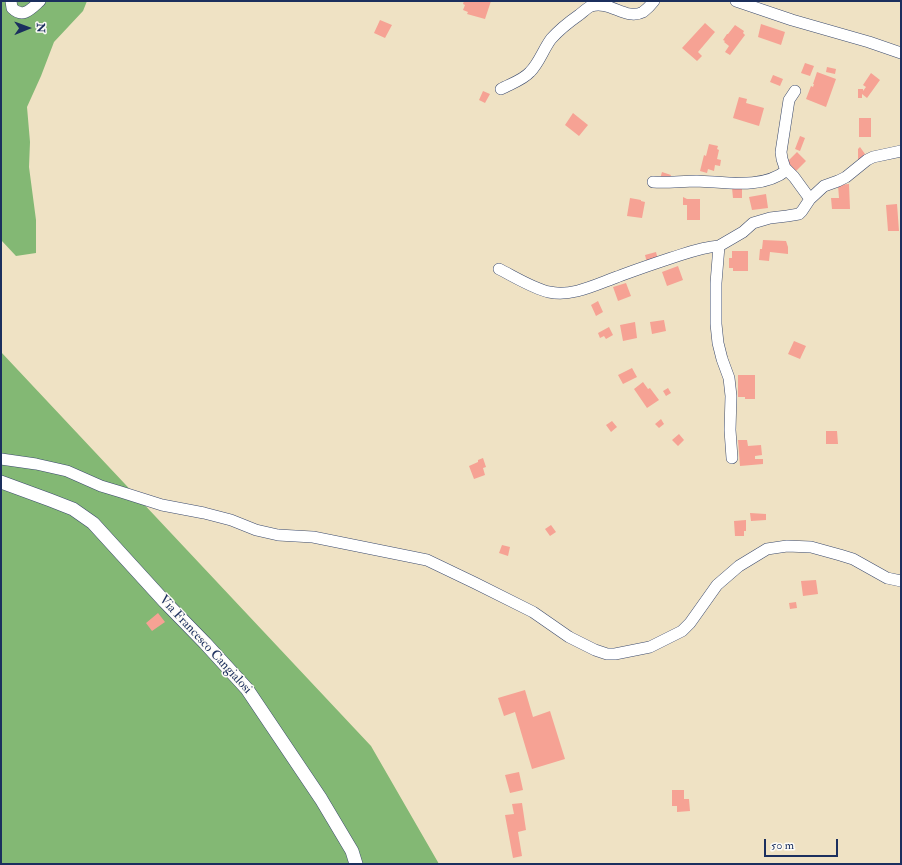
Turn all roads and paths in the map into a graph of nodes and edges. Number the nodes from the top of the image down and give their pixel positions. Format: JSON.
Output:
{"nodes":[{"id":1,"x":11,"y":1,"type":"edge"},
{"id":2,"x":40,"y":1,"type":"edge"},
{"id":3,"x":654,"y":1,"type":"edge"},
{"id":4,"x":736,"y":1,"type":"edge"},
{"id":5,"x":901,"y":53,"type":"edge"},
{"id":6,"x":501,"y":89,"type":"dead end"},
{"id":7,"x":795,"y":91,"type":"dead end"},
{"id":8,"x":901,"y":151,"type":"edge"},
{"id":9,"x":787,"y":170,"type":"junction"},
{"id":10,"x":654,"y":182,"type":"dead end"},
{"id":11,"x":810,"y":199,"type":"junction"},
{"id":12,"x":719,"y":246,"type":"junction"},
{"id":13,"x":499,"y":269,"type":"dead end"},
{"id":14,"x":732,"y":458,"type":"dead end"},
{"id":15,"x":1,"y":459,"type":"edge"},
{"id":16,"x":1,"y":482,"type":"edge"},
{"id":17,"x":901,"y":581,"type":"edge"},
{"id":18,"x":356,"y":864,"type":"edge"}],
"edges":[{"from":1,"to":2,"type":"street"},
{"from":3,"to":6,"type":"street"},
{"from":4,"to":5,"type":"street"},
{"from":7,"to":9,"type":"street"},
{"from":8,"to":11,"type":"street"},
{"from":9,"to":10,"type":"street"},
{"from":9,"to":11,"type":"street"},
{"from":11,"to":12,"type":"street"},
{"from":12,"to":13,"type":"street"},
{"from":12,"to":14,"type":"street"},
{"from":15,"to":17,"type":"street"},
{"from":16,"to":18,"type":"street","name":"Via Francesco Cangialosi"}]}
